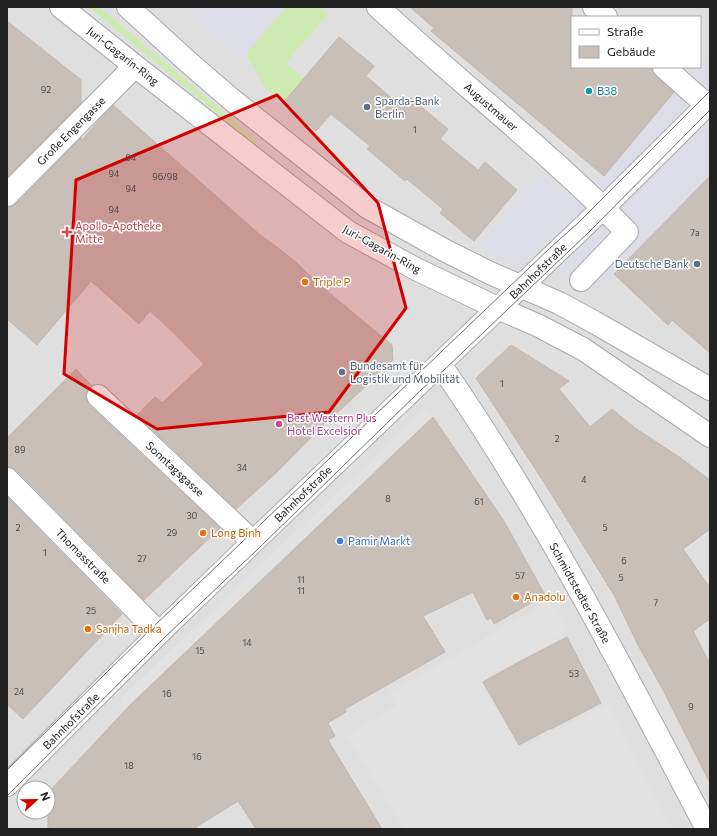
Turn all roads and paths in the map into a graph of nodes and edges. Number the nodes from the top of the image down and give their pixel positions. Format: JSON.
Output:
{"nodes":[{"id":1,"x":61,"y":7,"type":"edge"},
{"id":2,"x":128,"y":7,"type":"edge"},
{"id":3,"x":594,"y":7,"type":"edge"},
{"id":4,"x":388,"y":10,"type":"edge"},
{"id":5,"x":605,"y":16,"type":"edge"},
{"id":6,"x":136,"y":66,"type":"junction"},
{"id":7,"x":665,"y":68,"type":"edge"},
{"id":8,"x":709,"y":105,"type":"edge"},
{"id":9,"x":7,"y":195,"type":"edge"},
{"id":10,"x":603,"y":208,"type":"junction"},
{"id":11,"x":582,"y":280,"type":"dead end"},
{"id":12,"x":520,"y":286,"type":"junction"},
{"id":13,"x":498,"y":309,"type":"junction"},
{"id":14,"x":440,"y":364,"type":"junction"},
{"id":15,"x":710,"y":389,"type":"edge"},
{"id":16,"x":98,"y":396,"type":"dead end"},
{"id":17,"x":710,"y":436,"type":"edge"},
{"id":18,"x":7,"y":479,"type":"edge"},
{"id":19,"x":252,"y":542,"type":"junction"},
{"id":20,"x":159,"y":633,"type":"junction"},
{"id":21,"x":7,"y":785,"type":"edge"},
{"id":22,"x":707,"y":829,"type":"edge"}],
"edges":[{"from":1,"to":6,"type":"street","name":"Juri-Gagarin-Ring"},
{"from":2,"to":12,"type":"street"},
{"from":3,"to":5,"type":"street"},
{"from":4,"to":10,"type":"street","name":"Augustmauer"},
{"from":6,"to":9,"type":"street","name":"Große Engengasse"},
{"from":6,"to":13,"type":"street","name":"Juri-Gagarin-Ring"},
{"from":7,"to":8,"type":"street"},
{"from":8,"to":10,"type":"street","name":"Bahnhofstraße"},
{"from":10,"to":11,"type":"street"},
{"from":10,"to":12,"type":"street","name":"Bahnhofstraße"},
{"from":12,"to":13,"type":"street","name":"Bahnhofstraße"},
{"from":12,"to":15,"type":"street"},
{"from":13,"to":14,"type":"street","name":"Bahnhofstraße"},
{"from":13,"to":17,"type":"street","name":"Juri-Gagarin-Ring"},
{"from":14,"to":19,"type":"street","name":"Bahnhofstraße"},
{"from":14,"to":22,"type":"street","name":"Schmidtstedter Straße"},
{"from":16,"to":19,"type":"street","name":"Sonntagsgasse"},
{"from":18,"to":20,"type":"street","name":"Thomasstraße"},
{"from":19,"to":20,"type":"street","name":"Bahnhofstraße"},
{"from":20,"to":21,"type":"street","name":"Bahnhofstraße"}]}
